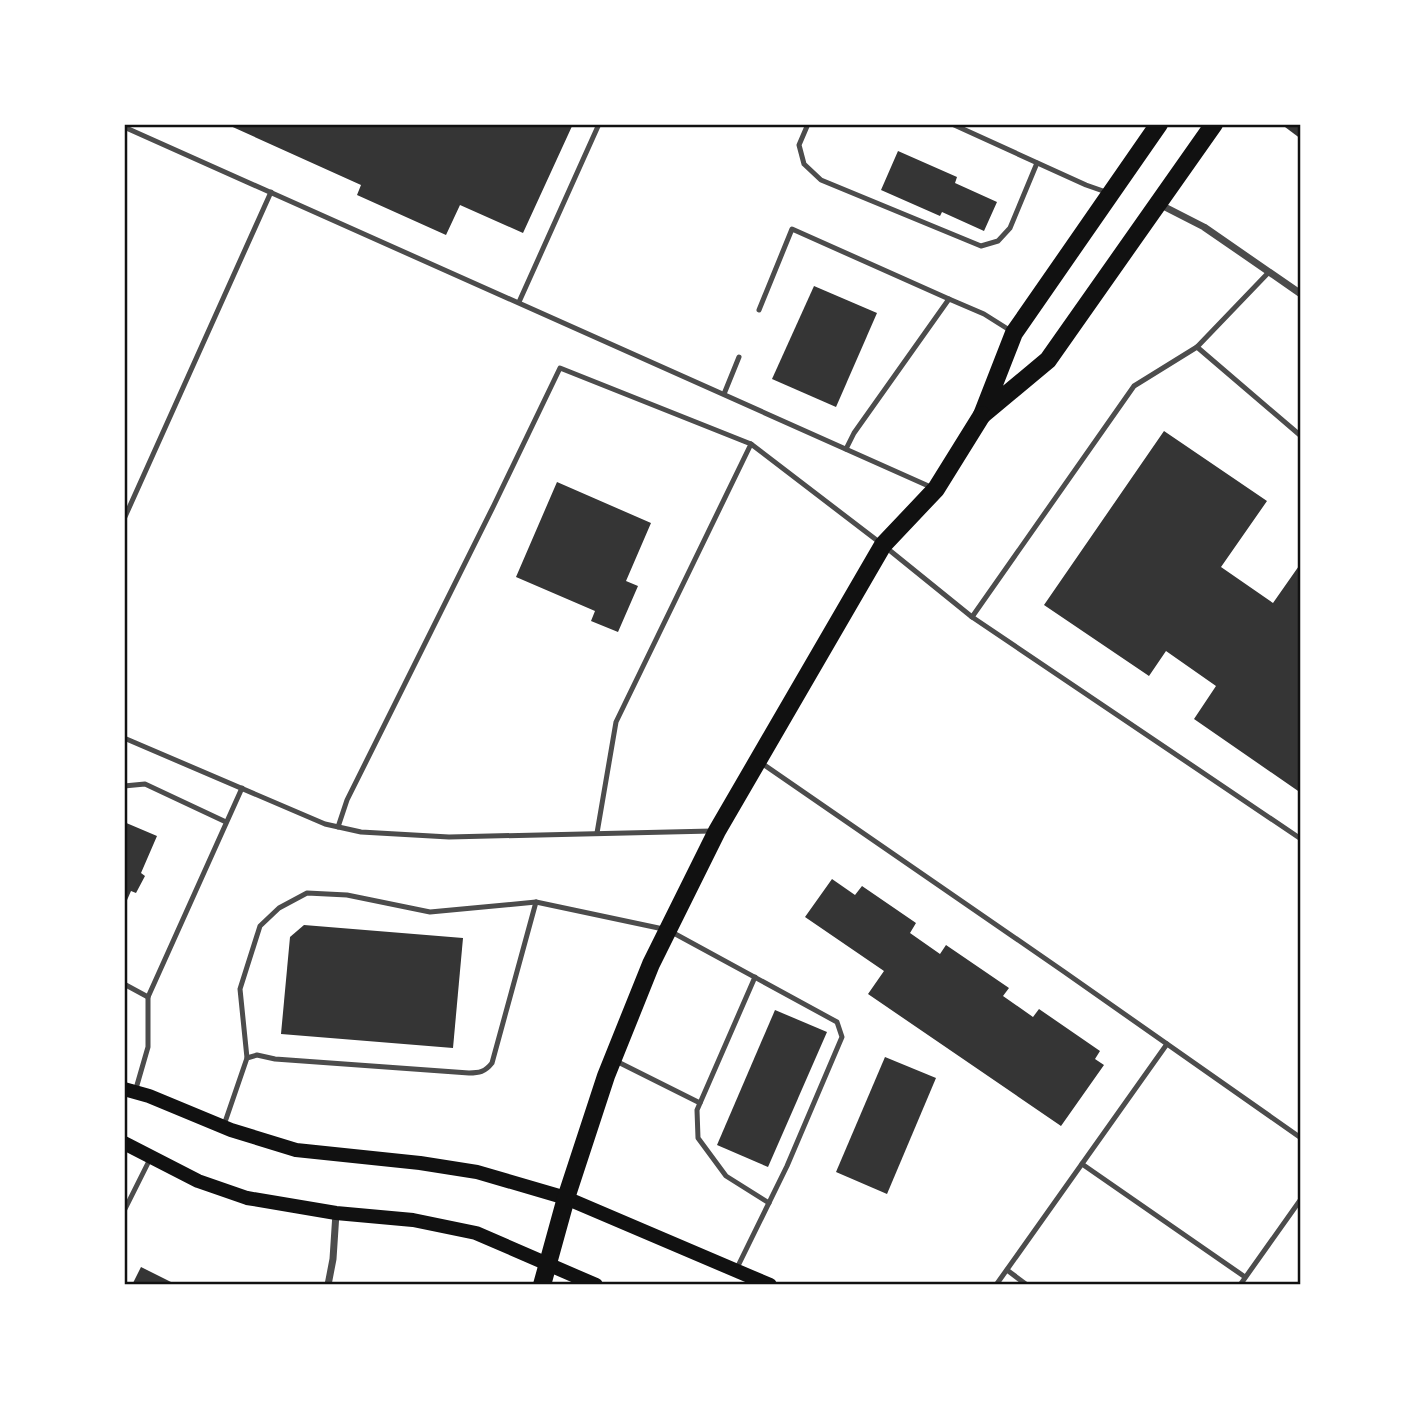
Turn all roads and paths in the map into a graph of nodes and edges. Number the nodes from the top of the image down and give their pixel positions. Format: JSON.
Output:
{"nodes":[{"id":1,"x":599,"y":124,"type":"edge"},
{"id":2,"x":808,"y":124,"type":"edge"},
{"id":3,"x":952,"y":124,"type":"edge"},
{"id":4,"x":1159,"y":124,"type":"edge"},
{"id":5,"x":1214,"y":124,"type":"edge"},
{"id":6,"x":124,"y":127,"type":"edge"},
{"id":7,"x":1037,"y":163,"type":"junction"},
{"id":8,"x":271,"y":192,"type":"junction"},
{"id":9,"x":1111,"y":193,"type":"junction"},
{"id":10,"x":1158,"y":203,"type":"junction"},
{"id":11,"x":1269,"y":272,"type":"junction"},
{"id":12,"x":1301,"y":294,"type":"edge"},
{"id":13,"x":949,"y":299,"type":"junction"},
{"id":14,"x":519,"y":302,"type":"junction"},
{"id":15,"x":759,"y":310,"type":"dead end"},
{"id":16,"x":1014,"y":333,"type":"junction"},
{"id":17,"x":1197,"y":347,"type":"junction"},
{"id":18,"x":739,"y":356,"type":"dead end"},
{"id":19,"x":724,"y":394,"type":"junction"},
{"id":20,"x":982,"y":415,"type":"junction"},
{"id":21,"x":1301,"y":436,"type":"edge"},
{"id":22,"x":751,"y":444,"type":"junction"},
{"id":23,"x":846,"y":449,"type":"junction"},
{"id":24,"x":936,"y":489,"type":"junction"},
{"id":25,"x":124,"y":519,"type":"edge"},
{"id":26,"x":883,"y":545,"type":"junction"},
{"id":27,"x":972,"y":617,"type":"junction"},
{"id":28,"x":124,"y":738,"type":"edge"},
{"id":29,"x":758,"y":761,"type":"junction"},
{"id":30,"x":124,"y":786,"type":"edge"},
{"id":31,"x":242,"y":788,"type":"junction"},
{"id":32,"x":226,"y":822,"type":"junction"},
{"id":33,"x":338,"y":827,"type":"junction"},
{"id":34,"x":718,"y":831,"type":"junction"},
{"id":35,"x":597,"y":833,"type":"junction"},
{"id":36,"x":1301,"y":839,"type":"edge"},
{"id":37,"x":536,"y":902,"type":"junction"},
{"id":38,"x":668,"y":930,"type":"junction"},
{"id":39,"x":755,"y":977,"type":"junction"},
{"id":40,"x":124,"y":984,"type":"edge"},
{"id":41,"x":148,"y":997,"type":"junction"},
{"id":42,"x":1167,"y":1044,"type":"junction"},
{"id":43,"x":247,"y":1058,"type":"junction"},
{"id":44,"x":613,"y":1060,"type":"junction"},
{"id":45,"x":130,"y":1091,"type":"edge"},
{"id":46,"x":700,"y":1103,"type":"junction"},
{"id":47,"x":223,"y":1128,"type":"junction"},
{"id":48,"x":1301,"y":1138,"type":"edge"},
{"id":49,"x":124,"y":1143,"type":"edge"},
{"id":50,"x":152,"y":1157,"type":"junction"},
{"id":51,"x":1082,"y":1164,"type":"junction"},
{"id":52,"x":566,"y":1198,"type":"junction"},
{"id":53,"x":1301,"y":1199,"type":"edge"},
{"id":54,"x":769,"y":1203,"type":"junction"},
{"id":55,"x":124,"y":1211,"type":"edge"},
{"id":56,"x":336,"y":1213,"type":"junction"},
{"id":57,"x":547,"y":1264,"type":"junction"},
{"id":58,"x":736,"y":1270,"type":"junction"},
{"id":59,"x":1007,"y":1270,"type":"junction"},
{"id":60,"x":1245,"y":1277,"type":"junction"},
{"id":61,"x":328,"y":1285,"type":"edge"},
{"id":62,"x":542,"y":1285,"type":"edge"},
{"id":63,"x":596,"y":1285,"type":"edge"},
{"id":64,"x":770,"y":1285,"type":"edge"},
{"id":65,"x":996,"y":1285,"type":"edge"},
{"id":66,"x":1027,"y":1285,"type":"edge"},
{"id":67,"x":1240,"y":1285,"type":"edge"}],
"edges":[{"from":1,"to":14,"type":"lane"},
{"from":2,"to":7,"type":"lane"},
{"from":3,"to":7,"type":"lane"},
{"from":4,"to":9,"type":"main road"},
{"from":5,"to":10,"type":"main road"},
{"from":6,"to":8,"type":"lane"},
{"from":7,"to":9,"type":"lane"},
{"from":8,"to":14,"type":"lane"},
{"from":8,"to":25,"type":"lane"},
{"from":9,"to":16,"type":"main road"},
{"from":10,"to":11,"type":"street"},
{"from":10,"to":20,"type":"main road"},
{"from":11,"to":12,"type":"street"},
{"from":11,"to":17,"type":"lane"},
{"from":13,"to":15,"type":"lane"},
{"from":13,"to":16,"type":"lane"},
{"from":13,"to":23,"type":"lane"},
{"from":14,"to":19,"type":"lane"},
{"from":16,"to":20,"type":"main road"},
{"from":17,"to":21,"type":"lane"},
{"from":17,"to":27,"type":"lane"},
{"from":18,"to":19,"type":"lane"},
{"from":19,"to":23,"type":"lane"},
{"from":20,"to":24,"type":"main road"},
{"from":22,"to":26,"type":"lane"},
{"from":22,"to":33,"type":"lane"},
{"from":22,"to":35,"type":"lane"},
{"from":23,"to":24,"type":"lane"},
{"from":24,"to":26,"type":"main road"},
{"from":26,"to":27,"type":"lane"},
{"from":26,"to":29,"type":"main road"},
{"from":27,"to":36,"type":"lane"},
{"from":28,"to":31,"type":"lane"},
{"from":29,"to":34,"type":"main road"},
{"from":29,"to":42,"type":"lane"},
{"from":30,"to":32,"type":"lane"},
{"from":31,"to":32,"type":"lane"},
{"from":31,"to":33,"type":"lane"},
{"from":32,"to":41,"type":"lane"},
{"from":33,"to":35,"type":"lane"},
{"from":34,"to":35,"type":"lane"},
{"from":34,"to":38,"type":"main road"},
{"from":37,"to":38,"type":"lane"},
{"from":37,"to":43,"type":"lane"},
{"from":37,"to":43,"type":"lane"},
{"from":38,"to":39,"type":"lane"},
{"from":38,"to":44,"type":"main road"},
{"from":39,"to":46,"type":"lane"},
{"from":39,"to":54,"type":"lane"},
{"from":40,"to":41,"type":"lane"},
{"from":41,"to":45,"type":"lane"},
{"from":42,"to":48,"type":"lane"},
{"from":42,"to":51,"type":"lane"},
{"from":43,"to":47,"type":"lane"},
{"from":44,"to":46,"type":"lane"},
{"from":44,"to":52,"type":"main road"},
{"from":45,"to":47,"type":"main road"},
{"from":46,"to":54,"type":"lane"},
{"from":47,"to":52,"type":"main road"},
{"from":49,"to":50,"type":"main road"},
{"from":50,"to":55,"type":"lane"},
{"from":50,"to":56,"type":"main road"},
{"from":51,"to":59,"type":"lane"},
{"from":51,"to":60,"type":"lane"},
{"from":52,"to":57,"type":"main road"},
{"from":52,"to":58,"type":"main road"},
{"from":53,"to":60,"type":"lane"},
{"from":54,"to":58,"type":"lane"},
{"from":56,"to":57,"type":"main road"},
{"from":56,"to":61,"type":"street"},
{"from":57,"to":62,"type":"main road"},
{"from":57,"to":63,"type":"main road"},
{"from":58,"to":64,"type":"main road"},
{"from":59,"to":65,"type":"lane"},
{"from":59,"to":66,"type":"lane"},
{"from":60,"to":67,"type":"lane"}]}
